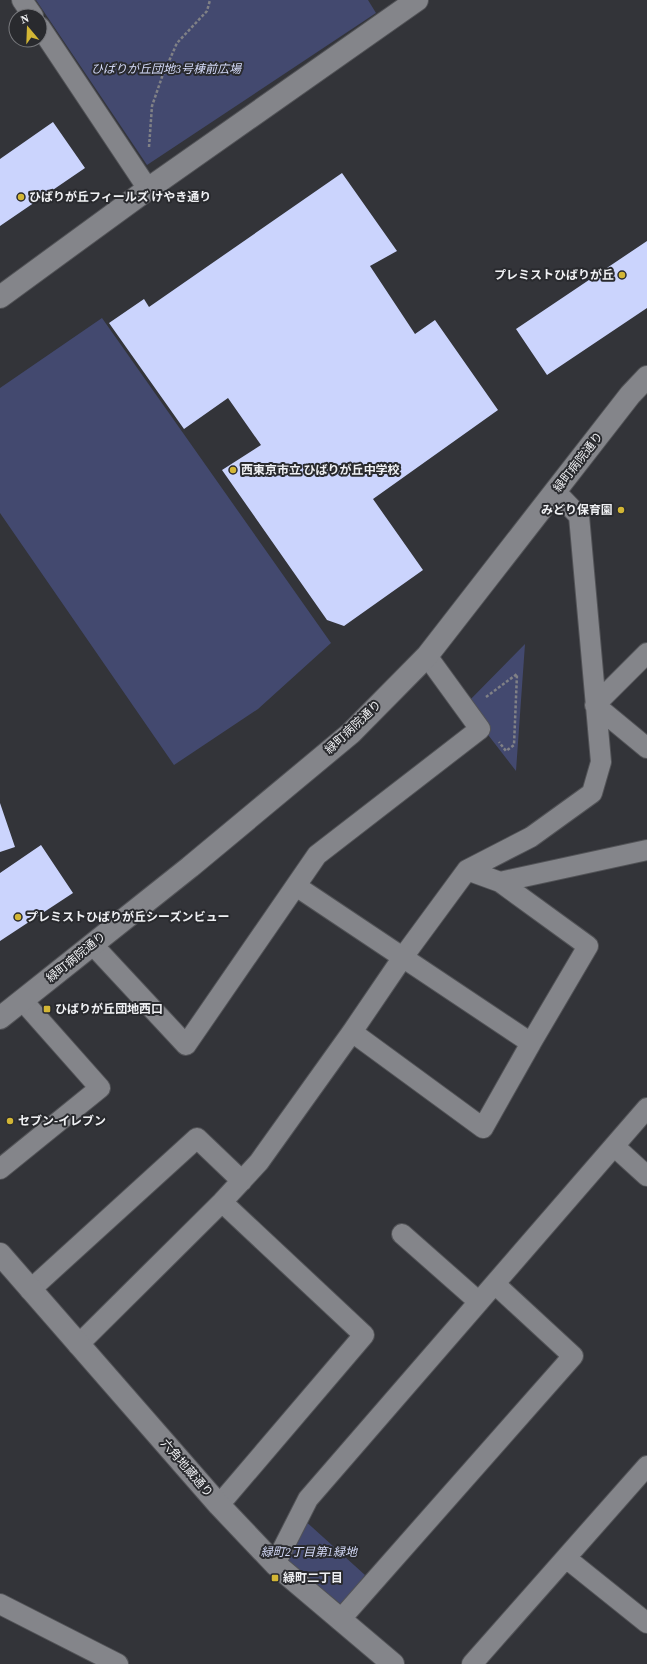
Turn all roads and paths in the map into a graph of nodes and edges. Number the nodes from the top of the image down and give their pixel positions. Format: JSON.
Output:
{"nodes":[{"id":1,"x":210,"y":0,"type":"edge"},
{"id":2,"x":416,"y":0,"type":"edge"},
{"id":3,"x":48,"y":39,"type":"edge"},
{"id":4,"x":149,"y":149,"type":"dead end"},
{"id":5,"x":148,"y":189,"type":"junction"},
{"id":6,"x":0,"y":297,"type":"edge"},
{"id":7,"x":647,"y":377,"type":"edge"},
{"id":8,"x":555,"y":491,"type":"junction"},
{"id":9,"x":647,"y":653,"type":"edge"},
{"id":10,"x":427,"y":656,"type":"junction"},
{"id":11,"x":595,"y":705,"type":"junction"},
{"id":12,"x":472,"y":719,"type":"junction"},
{"id":13,"x":497,"y":739,"type":"dead end"},
{"id":14,"x":647,"y":748,"type":"edge"},
{"id":15,"x":647,"y":850,"type":"edge"},
{"id":16,"x":467,"y":870,"type":"junction"},
{"id":17,"x":500,"y":882,"type":"junction"},
{"id":18,"x":296,"y":886,"type":"junction"},
{"id":19,"x":92,"y":944,"type":"junction"},
{"id":20,"x":403,"y":957,"type":"junction"},
{"id":21,"x":22,"y":1000,"type":"junction"},
{"id":22,"x":0,"y":1018,"type":"edge"},
{"id":23,"x":352,"y":1032,"type":"junction"},
{"id":24,"x":531,"y":1042,"type":"junction"},
{"id":25,"x":647,"y":1108,"type":"edge"},
{"id":26,"x":614,"y":1146,"type":"junction"},
{"id":27,"x":0,"y":1169,"type":"edge"},
{"id":28,"x":647,"y":1176,"type":"edge"},
{"id":29,"x":242,"y":1180,"type":"junction"},
{"id":30,"x":222,"y":1202,"type":"junction"},
{"id":31,"x":402,"y":1234,"type":"dead end"},
{"id":32,"x":0,"y":1254,"type":"edge"},
{"id":33,"x":495,"y":1284,"type":"junction"},
{"id":34,"x":30,"y":1290,"type":"junction"},
{"id":35,"x":479,"y":1302,"type":"junction"},
{"id":36,"x":78,"y":1345,"type":"junction"},
{"id":37,"x":647,"y":1466,"type":"edge"},
{"id":38,"x":219,"y":1505,"type":"junction"},
{"id":39,"x":566,"y":1558,"type":"junction"},
{"id":40,"x":275,"y":1564,"type":"junction"},
{"id":41,"x":0,"y":1604,"type":"edge"},
{"id":42,"x":340,"y":1620,"type":"junction"},
{"id":43,"x":647,"y":1622,"type":"edge"},
{"id":44,"x":109,"y":1662,"type":"edge"},
{"id":45,"x":392,"y":1664,"type":"edge"},
{"id":46,"x":472,"y":1664,"type":"edge"}],
"edges":[{"from":1,"to":4,"type":"path"},
{"from":2,"to":5,"type":"street"},
{"from":3,"to":5,"type":"street"},
{"from":5,"to":6,"type":"street"},
{"from":7,"to":8,"type":"street","name":"緑町病院通り"},
{"from":8,"to":10,"type":"street","name":"緑町病院通り"},
{"from":8,"to":11,"type":"street"},
{"from":9,"to":11,"type":"street"},
{"from":10,"to":12,"type":"street"},
{"from":10,"to":19,"type":"street","name":"緑町病院通り"},
{"from":11,"to":14,"type":"street"},
{"from":11,"to":16,"type":"street"},
{"from":12,"to":13,"type":"path"},
{"from":12,"to":18,"type":"street"},
{"from":15,"to":17,"type":"street"},
{"from":16,"to":17,"type":"street"},
{"from":16,"to":20,"type":"street"},
{"from":17,"to":24,"type":"street"},
{"from":18,"to":19,"type":"street"},
{"from":18,"to":20,"type":"street"},
{"from":19,"to":21,"type":"street","name":"緑町病院通り"},
{"from":20,"to":23,"type":"street"},
{"from":20,"to":24,"type":"street"},
{"from":21,"to":22,"type":"street","name":"緑町病院通り"},
{"from":21,"to":27,"type":"street"},
{"from":23,"to":24,"type":"street"},
{"from":23,"to":29,"type":"street"},
{"from":25,"to":26,"type":"street"},
{"from":26,"to":28,"type":"street"},
{"from":26,"to":33,"type":"street"},
{"from":29,"to":30,"type":"street"},
{"from":29,"to":34,"type":"street"},
{"from":30,"to":36,"type":"street"},
{"from":30,"to":38,"type":"street"},
{"from":31,"to":35,"type":"street"},
{"from":32,"to":34,"type":"street","name":"六角地蔵通り"},
{"from":33,"to":35,"type":"street"},
{"from":33,"to":42,"type":"street"},
{"from":34,"to":36,"type":"street","name":"六角地蔵通り"},
{"from":35,"to":40,"type":"street"},
{"from":36,"to":38,"type":"street","name":"六角地蔵通り"},
{"from":37,"to":39,"type":"street"},
{"from":38,"to":40,"type":"street","name":"六角地蔵通り"},
{"from":39,"to":43,"type":"street"},
{"from":39,"to":46,"type":"street"},
{"from":40,"to":42,"type":"street","name":"六角地蔵通り"},
{"from":41,"to":44,"type":"street"},
{"from":42,"to":45,"type":"street","name":"六角地蔵通り"}]}
